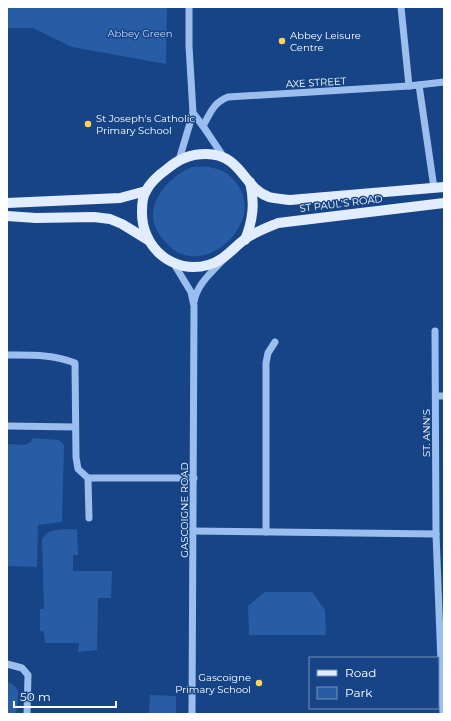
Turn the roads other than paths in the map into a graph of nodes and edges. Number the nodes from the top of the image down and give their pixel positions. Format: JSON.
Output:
{"nodes":[{"id":1,"x":189,"y":7,"type":"edge"},
{"id":2,"x":400,"y":7,"type":"edge"},
{"id":3,"x":444,"y":82,"type":"edge"},
{"id":4,"x":419,"y":85,"type":"junction"},
{"id":5,"x":409,"y":86,"type":"junction"},
{"id":6,"x":193,"y":113,"type":"junction"},
{"id":7,"x":203,"y":126,"type":"junction"},
{"id":8,"x":223,"y":156,"type":"junction"},
{"id":9,"x":179,"y":160,"type":"junction"},
{"id":10,"x":250,"y":182,"type":"junction"},
{"id":11,"x":439,"y":187,"type":"edge"},
{"id":12,"x":146,"y":191,"type":"junction"},
{"id":13,"x":444,"y":202,"type":"edge"},
{"id":14,"x":7,"y":203,"type":"edge"},
{"id":15,"x":7,"y":216,"type":"edge"},
{"id":16,"x":148,"y":240,"type":"junction"},
{"id":17,"x":244,"y":240,"type":"junction"},
{"id":18,"x":227,"y":256,"type":"junction"},
{"id":19,"x":174,"y":264,"type":"junction"},
{"id":20,"x":194,"y":306,"type":"junction"},
{"id":21,"x":435,"y":331,"type":"dead end"},
{"id":22,"x":275,"y":342,"type":"dead end"},
{"id":23,"x":7,"y":355,"type":"edge"},
{"id":24,"x":436,"y":396,"type":"junction"},
{"id":25,"x":444,"y":396,"type":"edge"},
{"id":26,"x":7,"y":426,"type":"edge"},
{"id":27,"x":75,"y":427,"type":"junction"},
{"id":28,"x":88,"y":478,"type":"junction"},
{"id":29,"x":194,"y":478,"type":"junction"},
{"id":30,"x":89,"y":518,"type":"dead end"},
{"id":31,"x":193,"y":531,"type":"junction"},
{"id":32,"x":266,"y":532,"type":"junction"},
{"id":33,"x":436,"y":534,"type":"junction"},
{"id":34,"x":441,"y":572,"type":"edge"},
{"id":35,"x":7,"y":664,"type":"edge"},
{"id":36,"x":443,"y":711,"type":"edge"},
{"id":37,"x":27,"y":714,"type":"edge"},
{"id":38,"x":192,"y":714,"type":"edge"}],
"edges":[{"from":1,"to":6,"type":"street"},
{"from":2,"to":5,"type":"street"},
{"from":3,"to":4,"type":"street","name":"AXE STREET"},
{"from":4,"to":5,"type":"street","name":"AXE STREET"},
{"from":4,"to":11,"type":"street"},
{"from":5,"to":7,"type":"street","name":"AXE STREET"},
{"from":6,"to":7,"type":"street"},
{"from":6,"to":9,"type":"street"},
{"from":7,"to":8,"type":"street"},
{"from":8,"to":9,"type":"main road","name":"ST PAUL'S ROAD"},
{"from":8,"to":10,"type":"main road","name":"ST PAUL'S ROAD"},
{"from":9,"to":12,"type":"main road","name":"ST PAUL'S ROAD"},
{"from":10,"to":11,"type":"main road","name":"ST PAUL'S ROAD"},
{"from":10,"to":17,"type":"main road","name":"ST PAUL'S ROAD"},
{"from":11,"to":13,"type":"main road"},
{"from":12,"to":14,"type":"main road"},
{"from":12,"to":16,"type":"main road","name":"ST PAUL'S ROAD"},
{"from":13,"to":17,"type":"main road","name":"ST PAUL'S ROAD"},
{"from":15,"to":16,"type":"main road","name":"ST PAUL'S ROAD"},
{"from":16,"to":19,"type":"main road","name":"ST PAUL'S ROAD"},
{"from":17,"to":18,"type":"main road","name":"ST PAUL'S ROAD"},
{"from":18,"to":19,"type":"main road","name":"ST PAUL'S ROAD"},
{"from":18,"to":20,"type":"street","name":"GASCOIGNE ROAD"},
{"from":19,"to":20,"type":"street","name":"GASCOIGNE ROAD"},
{"from":20,"to":29,"type":"street","name":"GASCOIGNE ROAD"},
{"from":21,"to":24,"type":"street","name":"ST. ANN'S"},
{"from":22,"to":32,"type":"street"},
{"from":23,"to":27,"type":"street"},
{"from":24,"to":25,"type":"street"},
{"from":24,"to":33,"type":"street","name":"ST. ANN'S"},
{"from":26,"to":27,"type":"street"},
{"from":27,"to":28,"type":"street"},
{"from":28,"to":29,"type":"street"},
{"from":28,"to":30,"type":"street"},
{"from":29,"to":31,"type":"street","name":"GASCOIGNE ROAD"},
{"from":31,"to":32,"type":"street"},
{"from":31,"to":38,"type":"street","name":"GASCOIGNE ROAD"},
{"from":32,"to":33,"type":"street"},
{"from":33,"to":34,"type":"street","name":"ST. ANN'S"},
{"from":34,"to":36,"type":"street","name":"ST. ANN'S"},
{"from":35,"to":37,"type":"street"}]}
